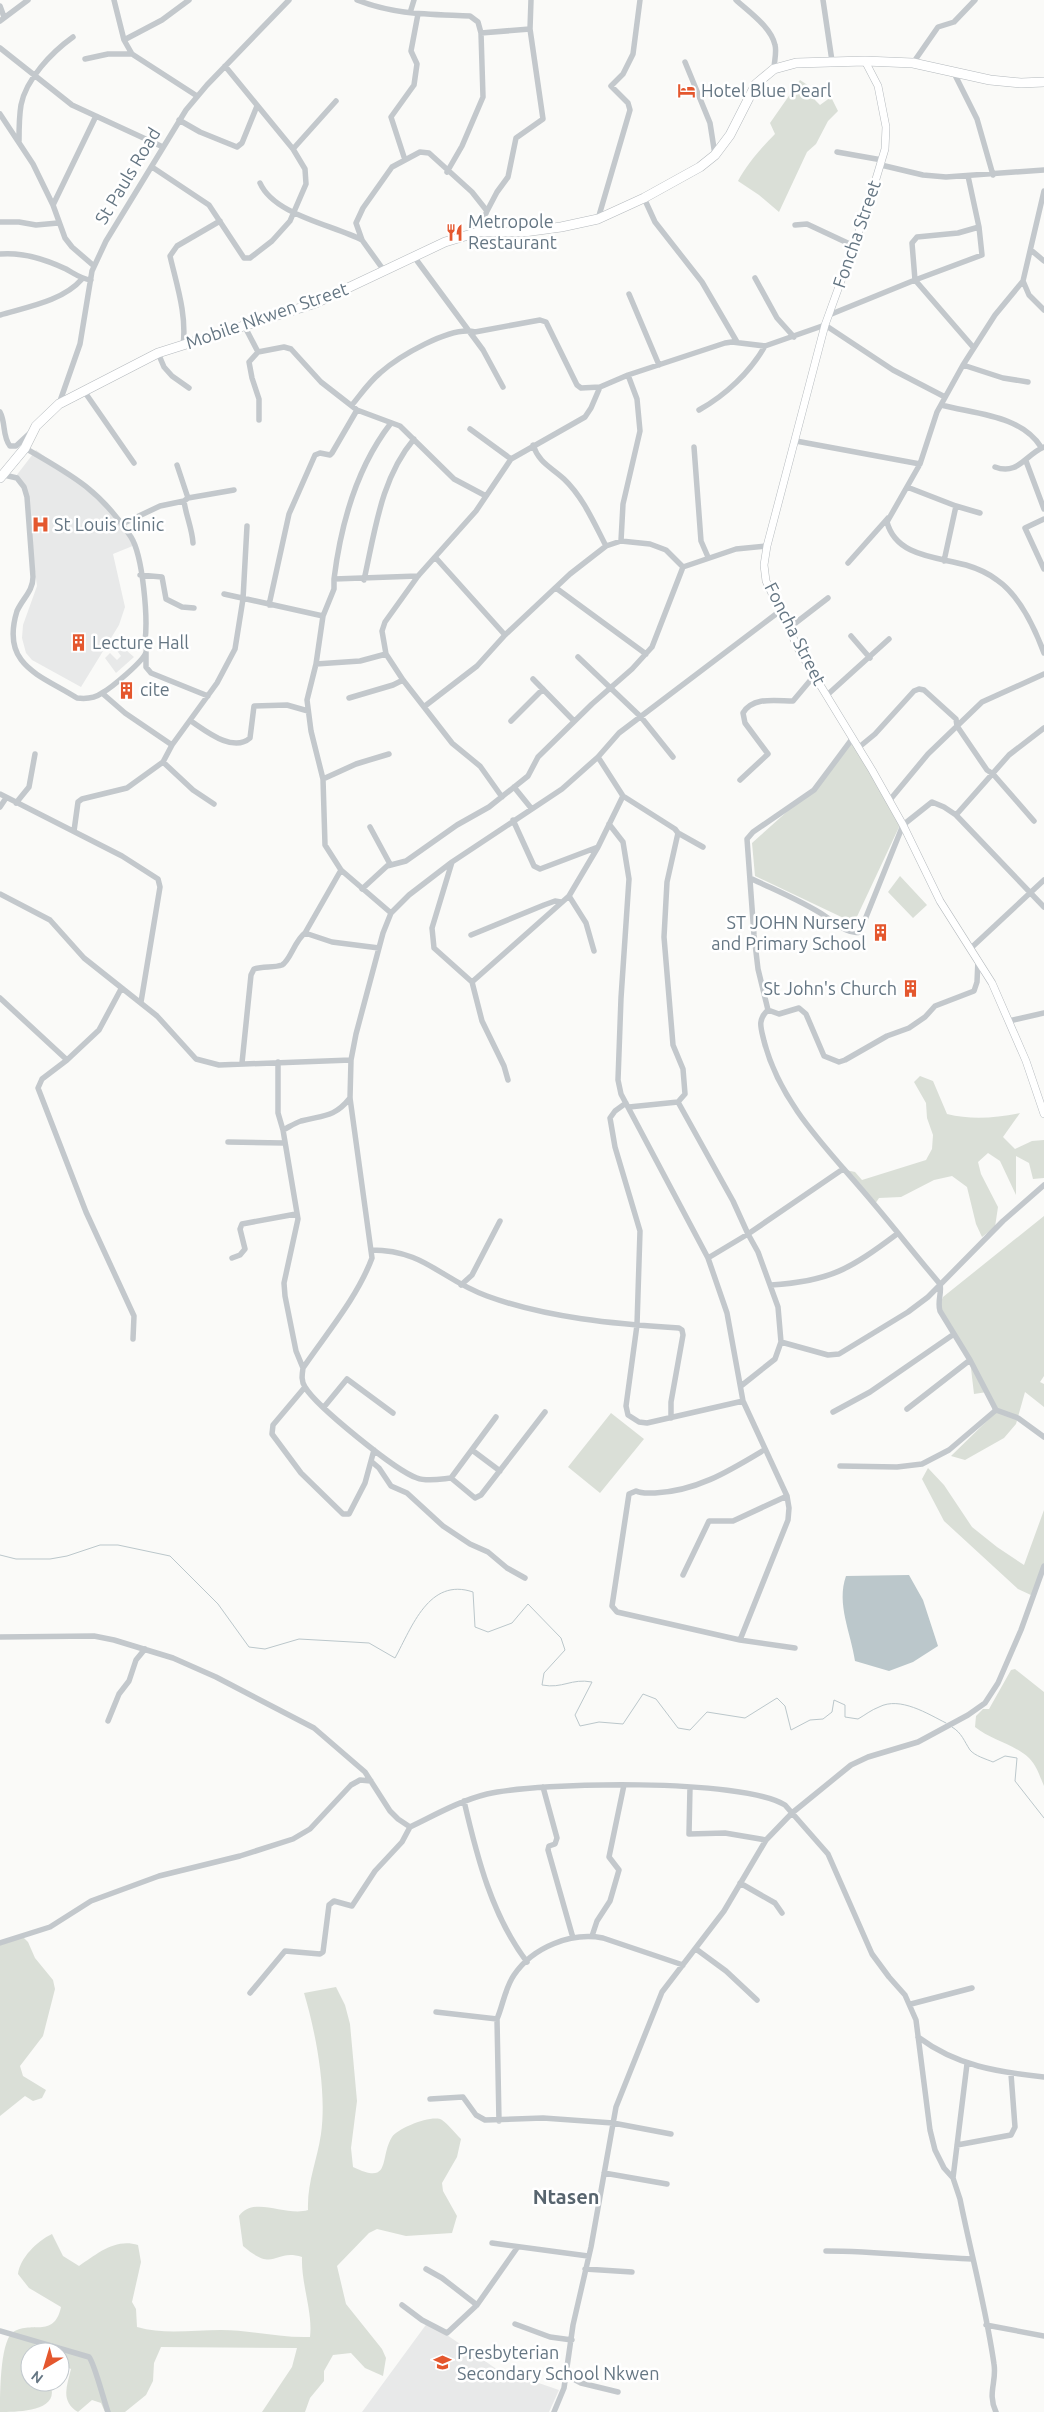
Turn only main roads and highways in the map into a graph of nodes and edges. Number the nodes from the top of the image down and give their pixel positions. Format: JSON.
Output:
{"nodes":[{"id":1,"x":865,"y":61,"type":"junction"},
{"id":2,"x":1044,"y":82,"type":"edge"},
{"id":3,"x":2,"y":477,"type":"edge"},
{"id":4,"x":1044,"y":1114,"type":"edge"}],
"edges":[{"from":1,"to":2,"type":"highway","name":"Mobile Nkwen Street"},
{"from":1,"to":3,"type":"highway","name":"Mobile Nkwen Street"},
{"from":1,"to":4,"type":"main road","name":"Foncha Street"}]}
